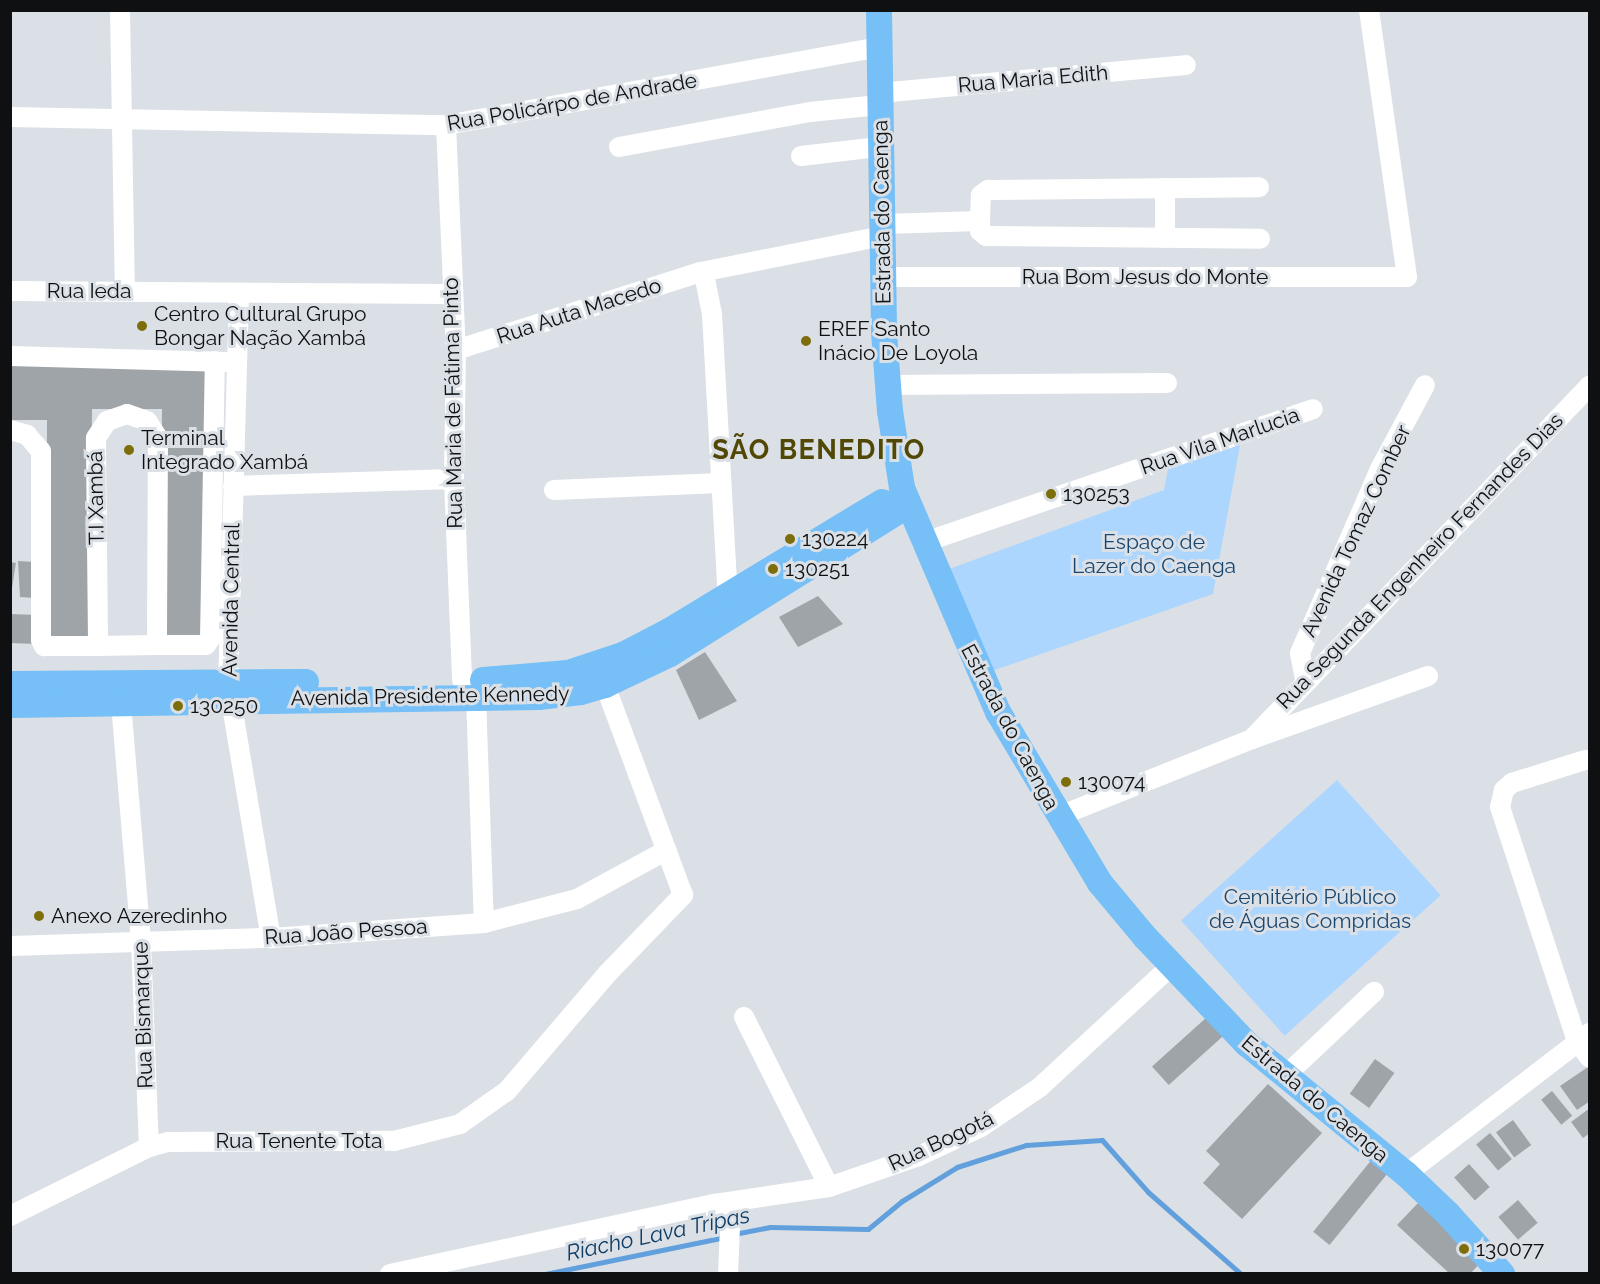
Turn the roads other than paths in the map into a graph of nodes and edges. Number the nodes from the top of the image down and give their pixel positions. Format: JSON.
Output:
{"nodes":[{"id":1,"x":120,"y":10,"type":"edge"},
{"id":2,"x":879,"y":10,"type":"edge"},
{"id":3,"x":1370,"y":11,"type":"edge"},
{"id":4,"x":879,"y":47,"type":"junction"},
{"id":5,"x":1186,"y":65,"type":"dead end"},
{"id":6,"x":879,"y":99,"type":"junction"},
{"id":7,"x":10,"y":117,"type":"edge"},
{"id":8,"x":120,"y":117,"type":"junction"},
{"id":9,"x":446,"y":125,"type":"junction"},
{"id":10,"x":620,"y":147,"type":"dead end"},
{"id":11,"x":879,"y":147,"type":"junction"},
{"id":12,"x":801,"y":156,"type":"dead end"},
{"id":13,"x":1259,"y":187,"type":"dead end"},
{"id":14,"x":1165,"y":188,"type":"junction"},
{"id":15,"x":980,"y":221,"type":"junction"},
{"id":16,"x":883,"y":230,"type":"junction"},
{"id":17,"x":1165,"y":238,"type":"junction"},
{"id":18,"x":1260,"y":239,"type":"dead end"},
{"id":19,"x":701,"y":272,"type":"junction"},
{"id":20,"x":884,"y":277,"type":"junction"},
{"id":21,"x":125,"y":290,"type":"junction"},
{"id":22,"x":10,"y":291,"type":"edge"},
{"id":23,"x":239,"y":294,"type":"junction"},
{"id":24,"x":450,"y":294,"type":"junction"},
{"id":25,"x":456,"y":350,"type":"junction"},
{"id":26,"x":10,"y":356,"type":"edge"},
{"id":27,"x":215,"y":361,"type":"junction"},
{"id":28,"x":238,"y":362,"type":"junction"},
{"id":29,"x":1167,"y":383,"type":"dead end"},
{"id":30,"x":888,"y":385,"type":"junction"},
{"id":31,"x":1425,"y":385,"type":"dead end"},
{"id":32,"x":1590,"y":385,"type":"edge"},
{"id":33,"x":1313,"y":409,"type":"dead end"},
{"id":34,"x":10,"y":430,"type":"edge"},
{"id":35,"x":454,"y":479,"type":"junction"},
{"id":36,"x":721,"y":483,"type":"junction"},
{"id":37,"x":233,"y":486,"type":"junction"},
{"id":38,"x":555,"y":490,"type":"dead end"},
{"id":39,"x":905,"y":497,"type":"junction"},
{"id":40,"x":922,"y":543,"type":"junction"},
{"id":41,"x":728,"y":596,"type":"junction"},
{"id":42,"x":157,"y":645,"type":"junction"},
{"id":43,"x":95,"y":646,"type":"junction"},
{"id":44,"x":1428,"y":676,"type":"dead end"},
{"id":45,"x":1305,"y":679,"type":"junction"},
{"id":46,"x":10,"y":684,"type":"edge"},
{"id":47,"x":605,"y":685,"type":"junction"},
{"id":48,"x":469,"y":689,"type":"junction"},
{"id":49,"x":231,"y":692,"type":"junction"},
{"id":50,"x":121,"y":702,"type":"junction"},
{"id":51,"x":10,"y":705,"type":"edge"},
{"id":52,"x":1252,"y":739,"type":"junction"},
{"id":53,"x":1585,"y":760,"type":"dead end"},
{"id":54,"x":1057,"y":817,"type":"junction"},
{"id":55,"x":667,"y":850,"type":"junction"},
{"id":56,"x":484,"y":923,"type":"junction"},
{"id":57,"x":271,"y":938,"type":"junction"},
{"id":58,"x":141,"y":941,"type":"junction"},
{"id":59,"x":10,"y":946,"type":"edge"},
{"id":60,"x":1172,"y":965,"type":"junction"},
{"id":61,"x":1374,"y":992,"type":"dead end"},
{"id":62,"x":744,"y":1017,"type":"dead end"},
{"id":63,"x":1583,"y":1037,"type":"edge"},
{"id":64,"x":1590,"y":1058,"type":"edge"},
{"id":65,"x":1284,"y":1077,"type":"junction"},
{"id":66,"x":149,"y":1147,"type":"junction"},
{"id":67,"x":1406,"y":1173,"type":"junction"},
{"id":68,"x":829,"y":1187,"type":"junction"},
{"id":69,"x":730,"y":1202,"type":"junction"},
{"id":70,"x":10,"y":1216,"type":"edge"},
{"id":71,"x":728,"y":1265,"type":"edge"},
{"id":72,"x":390,"y":1274,"type":"edge"},
{"id":73,"x":1502,"y":1274,"type":"edge"}],
"edges":[{"from":1,"to":8,"type":"street"},
{"from":2,"to":4,"type":"main road","name":"Estrada do Caenga"},
{"from":3,"to":20,"type":"street","name":"Rua Bom Jesus do Monte"},
{"from":4,"to":6,"type":"main road","name":"Estrada do Caenga"},
{"from":4,"to":9,"type":"street","name":"Rua Policárpo de Andrade"},
{"from":5,"to":6,"type":"street","name":"Rua Maria Edith"},
{"from":6,"to":10,"type":"street","name":"Rua Maria Edith"},
{"from":6,"to":11,"type":"main road","name":"Estrada do Caenga"},
{"from":7,"to":8,"type":"street","name":"Rua Policárpo de Andrade"},
{"from":8,"to":9,"type":"street","name":"Rua Policárpo de Andrade"},
{"from":8,"to":21,"type":"street"},
{"from":9,"to":24,"type":"street","name":"Rua Maria de Fátima Pinto"},
{"from":11,"to":12,"type":"street"},
{"from":11,"to":16,"type":"main road","name":"Estrada do Caenga"},
{"from":13,"to":14,"type":"street"},
{"from":14,"to":15,"type":"street"},
{"from":14,"to":17,"type":"street"},
{"from":15,"to":16,"type":"street","name":"Rua Auta Macedo"},
{"from":15,"to":17,"type":"street"},
{"from":16,"to":19,"type":"street","name":"Rua Auta Macedo"},
{"from":16,"to":20,"type":"main road","name":"Estrada do Caenga"},
{"from":17,"to":18,"type":"street"},
{"from":19,"to":25,"type":"street","name":"Rua Auta Macedo"},
{"from":19,"to":36,"type":"street"},
{"from":20,"to":30,"type":"main road","name":"Estrada do Caenga"},
{"from":21,"to":22,"type":"street","name":"Rua Ieda"},
{"from":21,"to":23,"type":"street","name":"Rua Ieda"},
{"from":23,"to":24,"type":"street","name":"Rua Ieda"},
{"from":23,"to":28,"type":"street","name":"Avenida Central"},
{"from":24,"to":25,"type":"street","name":"Rua Maria de Fátima Pinto"},
{"from":25,"to":35,"type":"street","name":"Rua Maria de Fátima Pinto"},
{"from":26,"to":27,"type":"street"},
{"from":27,"to":28,"type":"street"},
{"from":27,"to":42,"type":"street"},
{"from":28,"to":37,"type":"street","name":"Avenida Central"},
{"from":29,"to":30,"type":"street"},
{"from":30,"to":39,"type":"main road","name":"Estrada do Caenga"},
{"from":31,"to":45,"type":"street","name":"Avenida Tomaz Comber"},
{"from":32,"to":45,"type":"street","name":"Rua Segunda Engenheiro Fernandes Dias"},
{"from":33,"to":40,"type":"street","name":"Rua Vila Marlucia"},
{"from":34,"to":43,"type":"street"},
{"from":35,"to":37,"type":"street"},
{"from":35,"to":48,"type":"street","name":"Rua Maria de Fátima Pinto"},
{"from":36,"to":38,"type":"street"},
{"from":36,"to":41,"type":"street"},
{"from":37,"to":49,"type":"street","name":"Avenida Central"},
{"from":39,"to":40,"type":"main road","name":"Estrada do Caenga"},
{"from":39,"to":41,"type":"main road","name":"Avenida Presidente Kennedy"},
{"from":39,"to":47,"type":"main road","name":"Avenida Presidente Kennedy"},
{"from":40,"to":54,"type":"main road","name":"Estrada do Caenga"},
{"from":41,"to":48,"type":"main road","name":"Avenida Presidente Kennedy"},
{"from":42,"to":43,"type":"street"},
{"from":42,"to":43,"type":"street","name":"T.I Xambá"},
{"from":44,"to":52,"type":"street","name":"Rua Segunda Engenheiro Fernandes Dias"},
{"from":45,"to":52,"type":"street","name":"Rua Segunda Engenheiro Fernandes Dias"},
{"from":46,"to":49,"type":"main road","name":"Avenida Presidente Kennedy"},
{"from":47,"to":48,"type":"main road","name":"Avenida Presidente Kennedy"},
{"from":47,"to":55,"type":"street"},
{"from":48,"to":49,"type":"main road","name":"Avenida Presidente Kennedy"},
{"from":48,"to":56,"type":"street","name":"Rua Maria de Fátima Pinto"},
{"from":49,"to":50,"type":"main road","name":"Avenida Presidente Kennedy"},
{"from":49,"to":57,"type":"street","name":"Avenida Central"},
{"from":50,"to":51,"type":"main road","name":"Avenida Presidente Kennedy"},
{"from":50,"to":58,"type":"street","name":"Rua Bismarque"},
{"from":52,"to":54,"type":"street","name":"Rua Segunda Engenheiro Fernandes Dias"},
{"from":53,"to":63,"type":"street"},
{"from":54,"to":60,"type":"main road","name":"Estrada do Caenga"},
{"from":55,"to":56,"type":"street","name":"Rua João Pessoa"},
{"from":55,"to":66,"type":"street","name":"Rua Tenente Tota"},
{"from":56,"to":57,"type":"street","name":"Rua João Pessoa"},
{"from":57,"to":58,"type":"street","name":"Rua João Pessoa"},
{"from":58,"to":59,"type":"street","name":"Rua João Pessoa"},
{"from":58,"to":66,"type":"street","name":"Rua Bismarque"},
{"from":60,"to":65,"type":"main road","name":"Estrada do Caenga"},
{"from":60,"to":68,"type":"street","name":"Rua Bogotá"},
{"from":61,"to":65,"type":"street"},
{"from":62,"to":68,"type":"street"},
{"from":63,"to":64,"type":"street"},
{"from":63,"to":67,"type":"street"},
{"from":65,"to":67,"type":"main road","name":"Estrada do Caenga"},
{"from":66,"to":70,"type":"street","name":"Rua Tenente Tota"},
{"from":67,"to":73,"type":"main road","name":"Estrada do Caenga"},
{"from":68,"to":69,"type":"street","name":"Rua Bogotá"},
{"from":69,"to":71,"type":"street"},
{"from":69,"to":72,"type":"street","name":"Rua Bogotá"}]}
